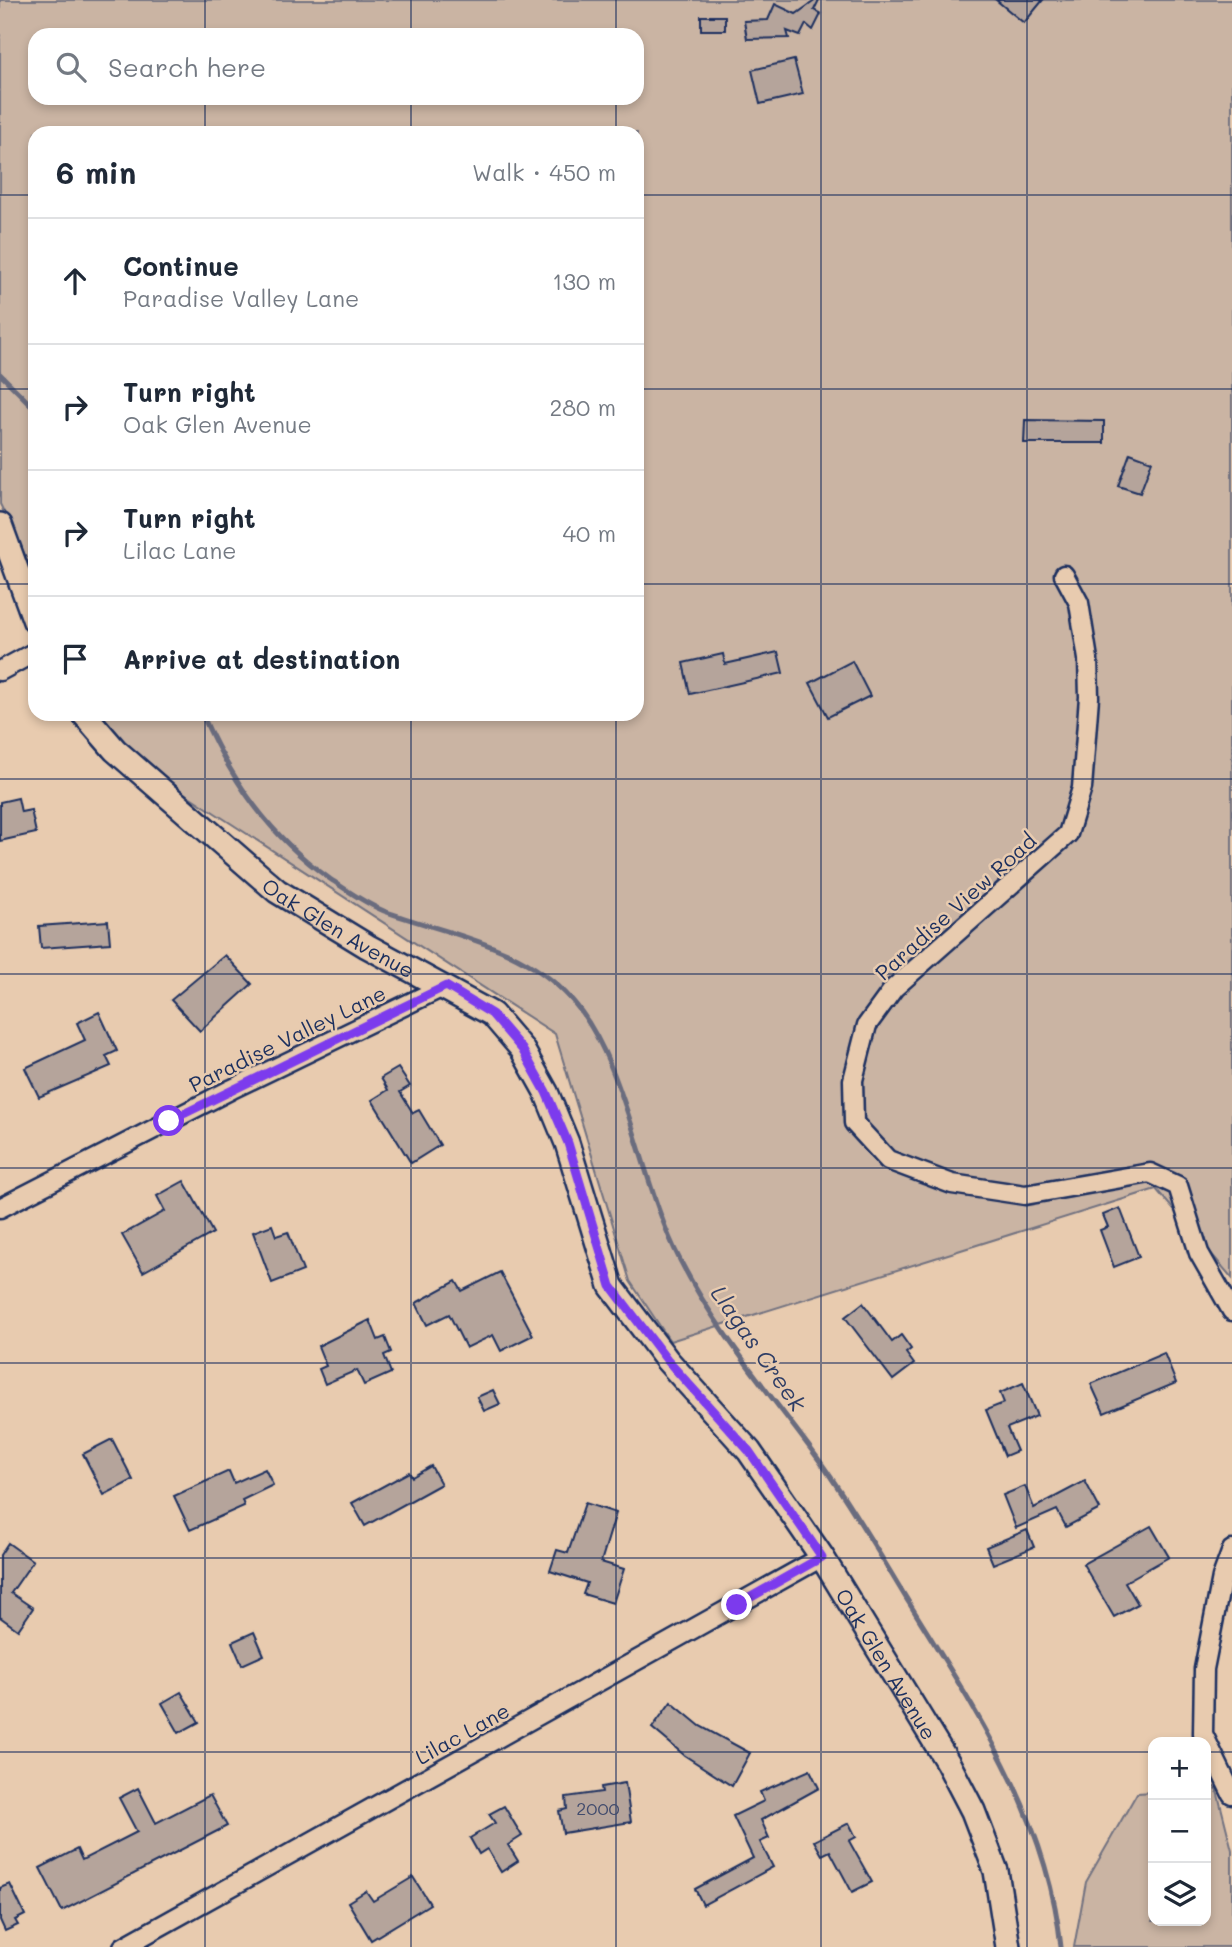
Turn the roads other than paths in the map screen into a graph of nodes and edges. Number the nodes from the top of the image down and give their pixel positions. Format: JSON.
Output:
{"nodes":[{"id":1,"x":0,"y":525,"type":"edge"},
{"id":2,"x":1064,"y":575,"type":"dead end"},
{"id":3,"x":28,"y":602,"type":"edge"},
{"id":4,"x":28,"y":656,"type":"edge"},
{"id":5,"x":0,"y":671,"type":"edge"},
{"id":6,"x":90,"y":721,"type":"edge"},
{"id":7,"x":446,"y":986,"type":"junction"},
{"id":8,"x":0,"y":1208,"type":"edge"},
{"id":9,"x":1232,"y":1311,"type":"edge"},
{"id":10,"x":1232,"y":1550,"type":"edge"},
{"id":11,"x":822,"y":1557,"type":"junction"},
{"id":12,"x":1232,"y":1794,"type":"edge"},
{"id":13,"x":123,"y":1947,"type":"edge"},
{"id":14,"x":1009,"y":1947,"type":"edge"}],
"edges":[{"from":1,"to":3,"type":"street"},
{"from":2,"to":9,"type":"street","name":"Paradise View Road"},
{"from":4,"to":5,"type":"street"},
{"from":6,"to":7,"type":"street","name":"Oak Glen Avenue"},
{"from":7,"to":8,"type":"street","name":"Paradise Valley Lane"},
{"from":7,"to":11,"type":"street","name":"Oak Glen Avenue"},
{"from":10,"to":12,"type":"street"},
{"from":11,"to":13,"type":"street","name":"Lilac Lane"},
{"from":11,"to":14,"type":"street","name":"Oak Glen Avenue"}]}
